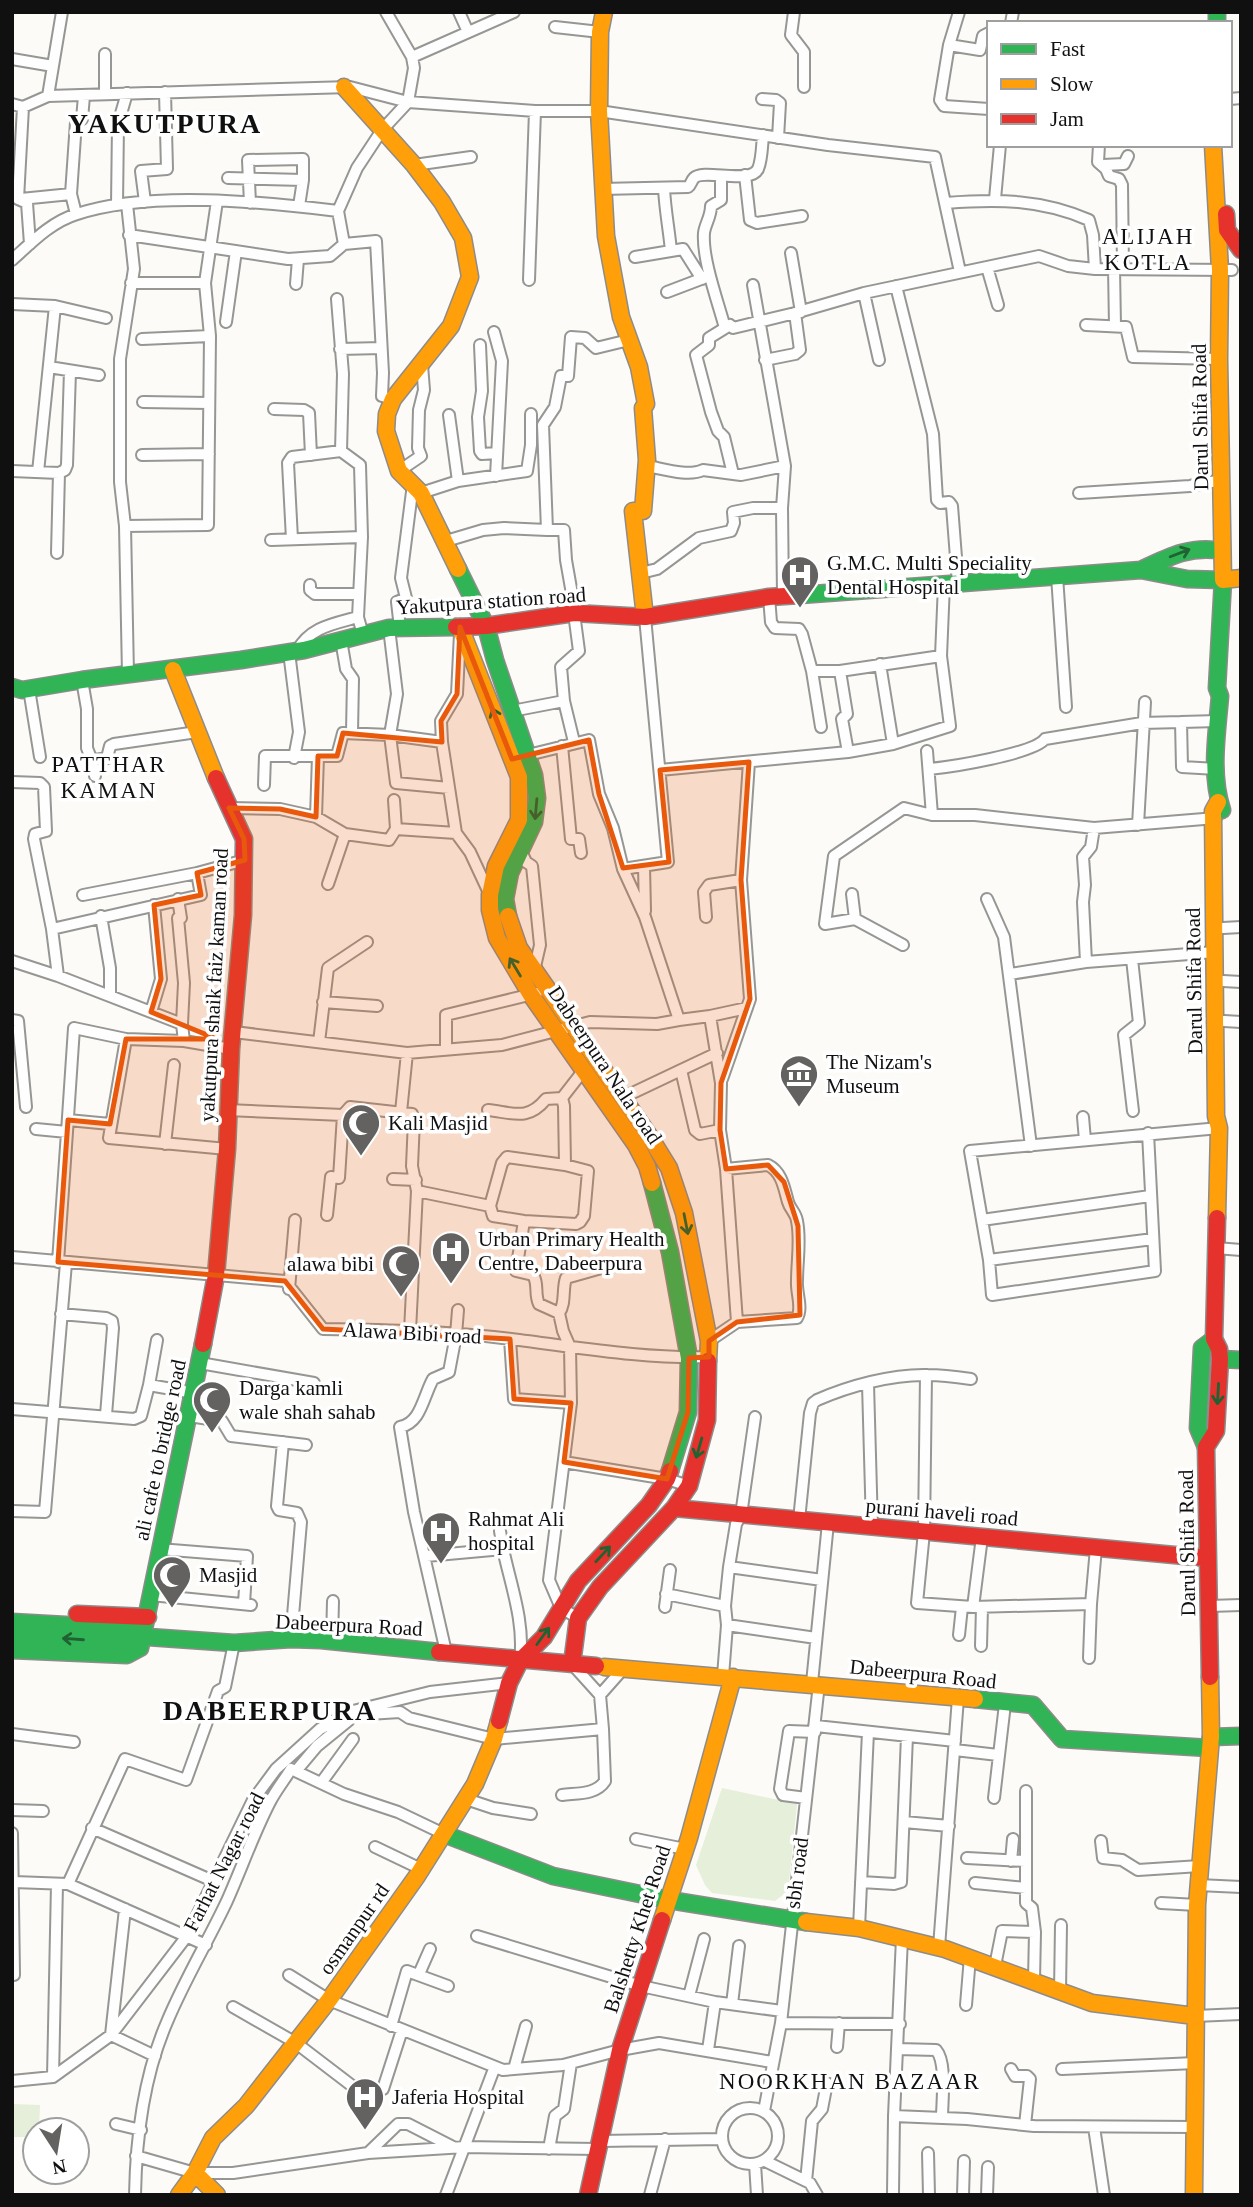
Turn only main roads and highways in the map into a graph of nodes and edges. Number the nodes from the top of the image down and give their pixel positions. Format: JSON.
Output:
{"nodes":[{"id":1,"x":604,"y":12,"type":"edge"},
{"id":2,"x":344,"y":87,"type":"road end"},
{"id":3,"x":1213,"y":147,"type":"edge"},
{"id":4,"x":1222,"y":147,"type":"edge"},
{"id":5,"x":1241,"y":250,"type":"edge"},
{"id":6,"x":1231,"y":267,"type":"edge"},
{"id":7,"x":1222,"y":551,"type":"junction"},
{"id":8,"x":1241,"y":566,"type":"edge"},
{"id":9,"x":1141,"y":569,"type":"junction"},
{"id":10,"x":1241,"y":578,"type":"edge"},
{"id":11,"x":1224,"y":586,"type":"junction"},
{"id":12,"x":645,"y":617,"type":"junction"},
{"id":13,"x":486,"y":625,"type":"junction"},
{"id":14,"x":460,"y":627,"type":"junction"},
{"id":15,"x":495,"y":660,"type":"junction"},
{"id":16,"x":475,"y":664,"type":"junction"},
{"id":17,"x":173,"y":670,"type":"junction"},
{"id":18,"x":19,"y":690,"type":"edge"},
{"id":19,"x":526,"y":776,"type":"junction"},
{"id":20,"x":1216,"y":812,"type":"junction"},
{"id":21,"x":513,"y":853,"type":"junction"},
{"id":22,"x":539,"y":993,"type":"junction"},
{"id":23,"x":1219,"y":1126,"type":"junction"},
{"id":24,"x":677,"y":1189,"type":"junction"},
{"id":25,"x":656,"y":1195,"type":"junction"},
{"id":26,"x":216,"y":1275,"type":"joint"},
{"id":27,"x":1214,"y":1339,"type":"junction"},
{"id":28,"x":1220,"y":1359,"type":"junction"},
{"id":29,"x":1241,"y":1360,"type":"edge"},
{"id":30,"x":1206,"y":1447,"type":"junction"},
{"id":31,"x":674,"y":1508,"type":"junction"},
{"id":32,"x":1206,"y":1558,"type":"junction"},
{"id":33,"x":12,"y":1612,"type":"edge"},
{"id":34,"x":12,"y":1622,"type":"edge"},
{"id":35,"x":142,"y":1633,"type":"junction"},
{"id":36,"x":12,"y":1635,"type":"edge"},
{"id":37,"x":12,"y":1650,"type":"edge"},
{"id":38,"x":520,"y":1661,"type":"junction"},
{"id":39,"x":572,"y":1664,"type":"junction"},
{"id":40,"x":728,"y":1677,"type":"junction"},
{"id":41,"x":1211,"y":1737,"type":"junction"},
{"id":42,"x":1241,"y":1737,"type":"edge"},
{"id":43,"x":444,"y":1834,"type":"junction"},
{"id":44,"x":669,"y":1900,"type":"junction"},
{"id":45,"x":1195,"y":2015,"type":"junction"},
{"id":46,"x":195,"y":2173,"type":"junction"},
{"id":47,"x":179,"y":2195,"type":"edge"},
{"id":48,"x":217,"y":2195,"type":"edge"},
{"id":49,"x":588,"y":2195,"type":"edge"},
{"id":50,"x":1194,"y":2195,"type":"edge"}],
"edges":[{"from":1,"to":12,"type":"main road"},
{"from":2,"to":13,"type":"main road","name":"Dabeerpura Nala road"},
{"from":3,"to":6,"type":"main road"},
{"from":4,"to":5,"type":"main road"},
{"from":6,"to":7,"type":"main road","name":"Darul Shifa Road"},
{"from":7,"to":8,"type":"main road"},
{"from":9,"to":7,"type":"main road","name":"Yakutpura station road","one_way":true},
{"from":7,"to":11,"type":"main road","name":"Darul Shifa Road"},
{"from":9,"to":11,"type":"main road"},
{"from":9,"to":12,"type":"main road","name":"Yakutpura station road"},
{"from":10,"to":11,"type":"main road"},
{"from":11,"to":20,"type":"main road","name":"Darul Shifa Road"},
{"from":12,"to":13,"type":"main road","name":"Yakutpura station road"},
{"from":13,"to":14,"type":"main road","name":"Yakutpura station road"},
{"from":13,"to":15,"type":"main road","name":"Dabeerpura Nala road"},
{"from":14,"to":16,"type":"main road","name":"Dabeerpura Nala road"},
{"from":14,"to":17,"type":"main road","name":"Yakutpura station road"},
{"from":15,"to":16,"type":"main road"},
{"from":15,"to":19,"type":"main road","name":"Dabeerpura Nala road"},
{"from":19,"to":16,"type":"main road","name":"Dabeerpura Nala road","one_way":true},
{"from":17,"to":18,"type":"main road","name":"Yakutpura station road"},
{"from":17,"to":26,"type":"main road","name":"yakutpura shaik faiz kaman road"},
{"from":19,"to":21,"type":"main road","name":"Dabeerpura Nala road"},
{"from":20,"to":23,"type":"main road","name":"Darul Shifa Road"},
{"from":20,"to":23,"type":"main road"},
{"from":21,"to":22,"type":"main road","name":"Dabeerpura Nala road"},
{"from":22,"to":21,"type":"main road","name":"Dabeerpura Nala road","one_way":true},
{"from":22,"to":24,"type":"main road","name":"Dabeerpura Nala road"},
{"from":22,"to":25,"type":"main road","name":"Dabeerpura Nala road"},
{"from":23,"to":27,"type":"main road","name":"Darul Shifa Road"},
{"from":24,"to":25,"type":"main road"},
{"from":24,"to":31,"type":"main road","name":"Dabeerpura Nala road","one_way":true},
{"from":38,"to":25,"type":"main road","name":"Dabeerpura Nala road","one_way":true},
{"from":26,"to":35,"type":"main road","name":"ali cafe to bridge road"},
{"from":27,"to":28,"type":"main road","name":"Darul Shifa Road"},
{"from":27,"to":30,"type":"main road"},
{"from":28,"to":29,"type":"main road"},
{"from":28,"to":30,"type":"main road","name":"Darul Shifa Road","one_way":true},
{"from":30,"to":32,"type":"main road","name":"Darul Shifa Road"},
{"from":31,"to":32,"type":"main road","name":"purani haveli road"},
{"from":31,"to":39,"type":"main road","name":"Dabeerpura Nala road"},
{"from":32,"to":41,"type":"main road","name":"Darul Shifa Road"},
{"from":33,"to":35,"type":"main road"},
{"from":34,"to":35,"type":"main road"},
{"from":35,"to":36,"type":"main road","one_way":true},
{"from":35,"to":37,"type":"main road"},
{"from":35,"to":38,"type":"main road","name":"Dabeerpura Road"},
{"from":38,"to":39,"type":"main road","name":"Dabeerpura Road"},
{"from":38,"to":43,"type":"main road","name":"osmanpur rd"},
{"from":39,"to":40,"type":"main road","name":"Dabeerpura Road"},
{"from":40,"to":41,"type":"main road","name":"Dabeerpura Road"},
{"from":40,"to":44,"type":"main road","name":"Balshetty Khet Road"},
{"from":41,"to":42,"type":"main road"},
{"from":41,"to":45,"type":"main road","name":"Darul Shifa Road"},
{"from":43,"to":44,"type":"main road"},
{"from":43,"to":46,"type":"main road","name":"osmanpur rd"},
{"from":44,"to":45,"type":"main road"},
{"from":44,"to":49,"type":"main road","name":"Balshetty Khet Road"},
{"from":45,"to":50,"type":"main road","name":"Darul Shifa Road"},
{"from":46,"to":47,"type":"main road","name":"osmanpur rd"},
{"from":46,"to":48,"type":"main road"}]}
